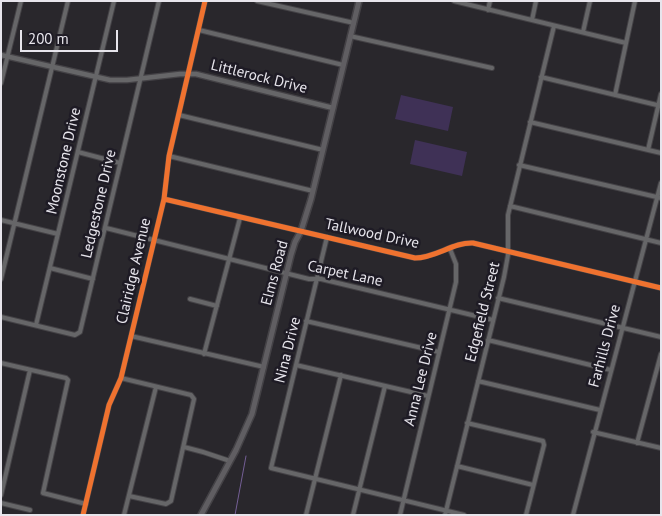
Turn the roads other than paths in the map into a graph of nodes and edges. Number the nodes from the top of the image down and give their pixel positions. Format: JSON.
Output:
{"nodes":[{"id":1,"x":20,"y":1,"type":"edge"},
{"id":2,"x":68,"y":1,"type":"edge"},
{"id":3,"x":114,"y":1,"type":"edge"},
{"id":4,"x":159,"y":1,"type":"edge"},
{"id":5,"x":205,"y":1,"type":"edge"},
{"id":6,"x":257,"y":1,"type":"edge"},
{"id":7,"x":359,"y":1,"type":"edge"},
{"id":8,"x":454,"y":1,"type":"edge"},
{"id":9,"x":490,"y":1,"type":"edge"},
{"id":10,"x":536,"y":1,"type":"edge"},
{"id":11,"x":590,"y":1,"type":"edge"},
{"id":12,"x":635,"y":1,"type":"edge"},
{"id":13,"x":488,"y":10,"type":"junction"},
{"id":14,"x":532,"y":20,"type":"junction"},
{"id":15,"x":354,"y":23,"type":"junction"},
{"id":16,"x":554,"y":26,"type":"junction"},
{"id":17,"x":199,"y":30,"type":"junction"},
{"id":18,"x":583,"y":32,"type":"junction"},
{"id":19,"x":350,"y":36,"type":"junction"},
{"id":20,"x":626,"y":43,"type":"junction"},
{"id":21,"x":1,"y":55,"type":"edge"},
{"id":22,"x":8,"y":56,"type":"junction"},
{"id":23,"x":343,"y":65,"type":"junction"},
{"id":24,"x":52,"y":67,"type":"junction"},
{"id":25,"x":492,"y":68,"type":"dead end"},
{"id":26,"x":188,"y":74,"type":"junction"},
{"id":27,"x":96,"y":77,"type":"junction"},
{"id":28,"x":541,"y":77,"type":"junction"},
{"id":29,"x":140,"y":79,"type":"junction"},
{"id":30,"x":1,"y":83,"type":"edge"},
{"id":31,"x":661,"y":94,"type":"edge"},
{"id":32,"x":615,"y":95,"type":"junction"},
{"id":33,"x":660,"y":106,"type":"edge"},
{"id":34,"x":333,"y":108,"type":"junction"},
{"id":35,"x":179,"y":115,"type":"junction"},
{"id":36,"x":530,"y":122,"type":"junction"},
{"id":37,"x":323,"y":150,"type":"junction"},
{"id":38,"x":648,"y":150,"type":"junction"},
{"id":39,"x":78,"y":152,"type":"junction"},
{"id":40,"x":661,"y":153,"type":"edge"},
{"id":41,"x":169,"y":156,"type":"junction"},
{"id":42,"x":120,"y":163,"type":"junction"},
{"id":43,"x":519,"y":165,"type":"junction"},
{"id":44,"x":661,"y":183,"type":"edge"},
{"id":45,"x":313,"y":191,"type":"junction"},
{"id":46,"x":659,"y":198,"type":"edge"},
{"id":47,"x":164,"y":199,"type":"junction"},
{"id":48,"x":510,"y":206,"type":"junction"},
{"id":49,"x":240,"y":218,"type":"junction"},
{"id":50,"x":1,"y":220,"type":"edge"},
{"id":51,"x":14,"y":224,"type":"junction"},
{"id":52,"x":106,"y":228,"type":"junction"},
{"id":53,"x":301,"y":232,"type":"junction"},
{"id":54,"x":58,"y":234,"type":"junction"},
{"id":55,"x":327,"y":237,"type":"junction"},
{"id":56,"x":646,"y":239,"type":"junction"},
{"id":57,"x":154,"y":240,"type":"junction"},
{"id":58,"x":661,"y":243,"type":"edge"},
{"id":59,"x":450,"y":249,"type":"junction"},
{"id":60,"x":508,"y":251,"type":"junction"},
{"id":61,"x":229,"y":258,"type":"junction"},
{"id":62,"x":50,"y":268,"type":"junction"},
{"id":63,"x":287,"y":273,"type":"junction"},
{"id":64,"x":317,"y":278,"type":"junction"},
{"id":65,"x":1,"y":279,"type":"edge"},
{"id":66,"x":93,"y":279,"type":"junction"},
{"id":67,"x":634,"y":281,"type":"junction"},
{"id":68,"x":661,"y":288,"type":"edge"},
{"id":69,"x":498,"y":298,"type":"junction"},
{"id":70,"x":190,"y":299,"type":"dead end"},
{"id":71,"x":217,"y":306,"type":"junction"},
{"id":72,"x":449,"y":309,"type":"junction"},
{"id":73,"x":1,"y":317,"type":"edge"},
{"id":74,"x":493,"y":320,"type":"junction"},
{"id":75,"x":306,"y":321,"type":"junction"},
{"id":76,"x":36,"y":325,"type":"junction"},
{"id":77,"x":622,"y":328,"type":"junction"},
{"id":78,"x":131,"y":336,"type":"junction"},
{"id":79,"x":661,"y":337,"type":"edge"},
{"id":80,"x":488,"y":340,"type":"junction"},
{"id":81,"x":439,"y":352,"type":"junction"},
{"id":82,"x":204,"y":354,"type":"junction"},
{"id":83,"x":661,"y":354,"type":"edge"},
{"id":84,"x":1,"y":363,"type":"edge"},
{"id":85,"x":296,"y":364,"type":"junction"},
{"id":86,"x":264,"y":367,"type":"junction"},
{"id":87,"x":30,"y":370,"type":"junction"},
{"id":88,"x":611,"y":370,"type":"junction"},
{"id":89,"x":340,"y":375,"type":"junction"},
{"id":90,"x":121,"y":378,"type":"junction"},
{"id":91,"x":478,"y":381,"type":"junction"},
{"id":92,"x":385,"y":386,"type":"junction"},
{"id":93,"x":156,"y":387,"type":"junction"},
{"id":94,"x":428,"y":396,"type":"junction"},
{"id":95,"x":600,"y":410,"type":"junction"},
{"id":96,"x":467,"y":423,"type":"junction"},
{"id":97,"x":593,"y":432,"type":"junction"},
{"id":98,"x":637,"y":442,"type":"junction"},
{"id":99,"x":184,"y":447,"type":"junction"},
{"id":100,"x":661,"y":448,"type":"edge"},
{"id":101,"x":230,"y":461,"type":"junction"},
{"id":102,"x":457,"y":466,"type":"junction"},
{"id":103,"x":315,"y":479,"type":"junction"},
{"id":104,"x":533,"y":485,"type":"junction"},
{"id":105,"x":359,"y":489,"type":"junction"},
{"id":106,"x":1,"y":494,"type":"edge"},
{"id":107,"x":129,"y":496,"type":"junction"},
{"id":108,"x":404,"y":500,"type":"junction"},
{"id":109,"x":1,"y":503,"type":"edge"},
{"id":110,"x":86,"y":504,"type":"junction"},
{"id":111,"x":30,"y":510,"type":"dead end"},
{"id":112,"x":446,"y":513,"type":"edge"},
{"id":113,"x":83,"y":515,"type":"edge"},
{"id":114,"x":124,"y":515,"type":"edge"},
{"id":115,"x":201,"y":515,"type":"edge"},
{"id":116,"x":306,"y":515,"type":"edge"},
{"id":117,"x":353,"y":515,"type":"edge"},
{"id":118,"x":400,"y":515,"type":"edge"},
{"id":119,"x":464,"y":515,"type":"edge"},
{"id":120,"x":526,"y":515,"type":"edge"},
{"id":121,"x":572,"y":515,"type":"edge"}],
"edges":[{"from":1,"to":22,"type":"street"},
{"from":2,"to":24,"type":"street"},
{"from":3,"to":27,"type":"street","name":"Moonstone Drive"},
{"from":4,"to":29,"type":"street","name":"Ledgestone Drive"},
{"from":5,"to":17,"type":"street"},
{"from":6,"to":15,"type":"street"},
{"from":7,"to":15,"type":"main road","name":"Elms Road"},
{"from":8,"to":13,"type":"street"},
{"from":9,"to":13,"type":"street"},
{"from":10,"to":14,"type":"street"},
{"from":11,"to":18,"type":"street"},
{"from":12,"to":20,"type":"street"},
{"from":13,"to":14,"type":"street"},
{"from":14,"to":16,"type":"street"},
{"from":15,"to":19,"type":"main road","name":"Elms Road"},
{"from":16,"to":18,"type":"street"},
{"from":16,"to":28,"type":"street","name":"Edgefield Street"},
{"from":17,"to":23,"type":"street"},
{"from":17,"to":26,"type":"street","name":"Clairidge Avenue"},
{"from":18,"to":20,"type":"street"},
{"from":19,"to":23,"type":"main road","name":"Elms Road"},
{"from":19,"to":25,"type":"street"},
{"from":20,"to":32,"type":"street"},
{"from":21,"to":22,"type":"street","name":"Littlerock Drive"},
{"from":22,"to":24,"type":"street","name":"Littlerock Drive"},
{"from":22,"to":30,"type":"street"},
{"from":23,"to":34,"type":"main road","name":"Elms Road"},
{"from":24,"to":27,"type":"street","name":"Littlerock Drive"},
{"from":24,"to":51,"type":"street"},
{"from":26,"to":29,"type":"street","name":"Littlerock Drive"},
{"from":26,"to":34,"type":"street","name":"Littlerock Drive"},
{"from":26,"to":35,"type":"street","name":"Clairidge Avenue"},
{"from":27,"to":29,"type":"street","name":"Littlerock Drive"},
{"from":27,"to":39,"type":"street","name":"Moonstone Drive"},
{"from":28,"to":32,"type":"street"},
{"from":28,"to":36,"type":"street","name":"Edgefield Street"},
{"from":29,"to":42,"type":"street","name":"Ledgestone Drive"},
{"from":31,"to":33,"type":"street"},
{"from":32,"to":33,"type":"street"},
{"from":33,"to":38,"type":"street"},
{"from":34,"to":37,"type":"main road","name":"Elms Road"},
{"from":35,"to":37,"type":"street"},
{"from":35,"to":41,"type":"street","name":"Clairidge Avenue"},
{"from":36,"to":38,"type":"street"},
{"from":36,"to":43,"type":"street","name":"Edgefield Street"},
{"from":37,"to":45,"type":"main road","name":"Elms Road"},
{"from":38,"to":40,"type":"street"},
{"from":39,"to":42,"type":"street"},
{"from":39,"to":54,"type":"street","name":"Moonstone Drive"},
{"from":41,"to":45,"type":"street"},
{"from":41,"to":47,"type":"street","name":"Clairidge Avenue"},
{"from":42,"to":52,"type":"street","name":"Ledgestone Drive"},
{"from":43,"to":46,"type":"street"},
{"from":43,"to":48,"type":"street","name":"Edgefield Street"},
{"from":44,"to":46,"type":"street","name":"Farhills Drive"},
{"from":45,"to":53,"type":"main road","name":"Elms Road"},
{"from":46,"to":56,"type":"street","name":"Farhills Drive"},
{"from":47,"to":49,"type":"street","name":"Tallwood Drive"},
{"from":47,"to":57,"type":"street","name":"Clairidge Avenue"},
{"from":48,"to":56,"type":"street"},
{"from":48,"to":60,"type":"street","name":"Edgefield Street"},
{"from":49,"to":53,"type":"street","name":"Tallwood Drive"},
{"from":49,"to":61,"type":"street"},
{"from":50,"to":51,"type":"street"},
{"from":51,"to":54,"type":"street"},
{"from":51,"to":65,"type":"street"},
{"from":52,"to":57,"type":"street","name":"Carpet Lane"},
{"from":52,"to":66,"type":"street","name":"Ledgestone Drive"},
{"from":53,"to":55,"type":"street","name":"Tallwood Drive"},
{"from":53,"to":63,"type":"main road","name":"Elms Road"},
{"from":54,"to":62,"type":"street","name":"Moonstone Drive"},
{"from":55,"to":59,"type":"street","name":"Tallwood Drive"},
{"from":55,"to":64,"type":"street","name":"Nina Drive"},
{"from":56,"to":58,"type":"street"},
{"from":56,"to":67,"type":"street","name":"Farhills Drive"},
{"from":57,"to":61,"type":"street","name":"Carpet Lane"},
{"from":57,"to":78,"type":"street","name":"Clairidge Avenue"},
{"from":59,"to":60,"type":"street","name":"Tallwood Drive"},
{"from":59,"to":72,"type":"street","name":"Anna Lee Drive"},
{"from":60,"to":67,"type":"street","name":"Tallwood Drive"},
{"from":60,"to":69,"type":"street","name":"Edgefield Street"},
{"from":61,"to":63,"type":"street","name":"Carpet Lane"},
{"from":61,"to":71,"type":"street"},
{"from":62,"to":66,"type":"street"},
{"from":62,"to":76,"type":"street","name":"Moonstone Drive"},
{"from":63,"to":64,"type":"street","name":"Carpet Lane"},
{"from":63,"to":86,"type":"main road","name":"Elms Road"},
{"from":64,"to":72,"type":"street","name":"Carpet Lane"},
{"from":64,"to":75,"type":"street","name":"Nina Drive"},
{"from":66,"to":76,"type":"street","name":"Ledgestone Drive"},
{"from":67,"to":68,"type":"street","name":"Tallwood Drive"},
{"from":67,"to":77,"type":"street","name":"Farhills Drive"},
{"from":69,"to":74,"type":"street","name":"Edgefield Street"},
{"from":69,"to":77,"type":"street"},
{"from":70,"to":71,"type":"street"},
{"from":71,"to":82,"type":"street"},
{"from":72,"to":74,"type":"street","name":"Carpet Lane"},
{"from":72,"to":81,"type":"street","name":"Anna Lee Drive"},
{"from":73,"to":76,"type":"street","name":"Ledgestone Drive"},
{"from":74,"to":80,"type":"street","name":"Edgefield Street"},
{"from":75,"to":81,"type":"street"},
{"from":75,"to":85,"type":"street","name":"Nina Drive"},
{"from":77,"to":79,"type":"street"},
{"from":77,"to":88,"type":"street","name":"Farhills Drive"},
{"from":78,"to":82,"type":"street"},
{"from":78,"to":90,"type":"street","name":"Clairidge Avenue"},
{"from":80,"to":88,"type":"street"},
{"from":80,"to":91,"type":"street","name":"Edgefield Street"},
{"from":81,"to":94,"type":"street","name":"Anna Lee Drive"},
{"from":82,"to":86,"type":"street"},
{"from":83,"to":98,"type":"street"},
{"from":84,"to":87,"type":"street"},
{"from":85,"to":89,"type":"street"},
{"from":85,"to":103,"type":"street","name":"Nina Drive"},
{"from":86,"to":101,"type":"main road","name":"Elms Road"},
{"from":87,"to":106,"type":"street"},
{"from":87,"to":110,"type":"street"},
{"from":88,"to":95,"type":"street","name":"Farhills Drive"},
{"from":89,"to":92,"type":"street"},
{"from":89,"to":103,"type":"street"},
{"from":90,"to":93,"type":"street"},
{"from":90,"to":110,"type":"street","name":"Clairidge Avenue"},
{"from":91,"to":95,"type":"street"},
{"from":91,"to":96,"type":"street","name":"Edgefield Street"},
{"from":92,"to":94,"type":"street"},
{"from":92,"to":105,"type":"street"},
{"from":93,"to":99,"type":"street"},
{"from":93,"to":107,"type":"street"},
{"from":94,"to":108,"type":"street","name":"Anna Lee Drive"},
{"from":95,"to":97,"type":"street","name":"Farhills Drive"},
{"from":96,"to":102,"type":"street","name":"Edgefield Street"},
{"from":96,"to":104,"type":"street"},
{"from":97,"to":98,"type":"street"},
{"from":97,"to":121,"type":"street","name":"Farhills Drive"},
{"from":98,"to":100,"type":"street"},
{"from":99,"to":101,"type":"street"},
{"from":99,"to":107,"type":"street"},
{"from":101,"to":115,"type":"main road","name":"Elms Road"},
{"from":102,"to":104,"type":"street"},
{"from":102,"to":112,"type":"street","name":"Edgefield Street"},
{"from":103,"to":105,"type":"street"},
{"from":103,"to":116,"type":"street"},
{"from":104,"to":120,"type":"street"},
{"from":105,"to":108,"type":"street"},
{"from":105,"to":117,"type":"street"},
{"from":107,"to":114,"type":"street"},
{"from":108,"to":112,"type":"street"},
{"from":108,"to":118,"type":"street","name":"Anna Lee Drive"},
{"from":109,"to":111,"type":"street"},
{"from":110,"to":113,"type":"street","name":"Clairidge Avenue"},
{"from":112,"to":119,"type":"street"}]}
